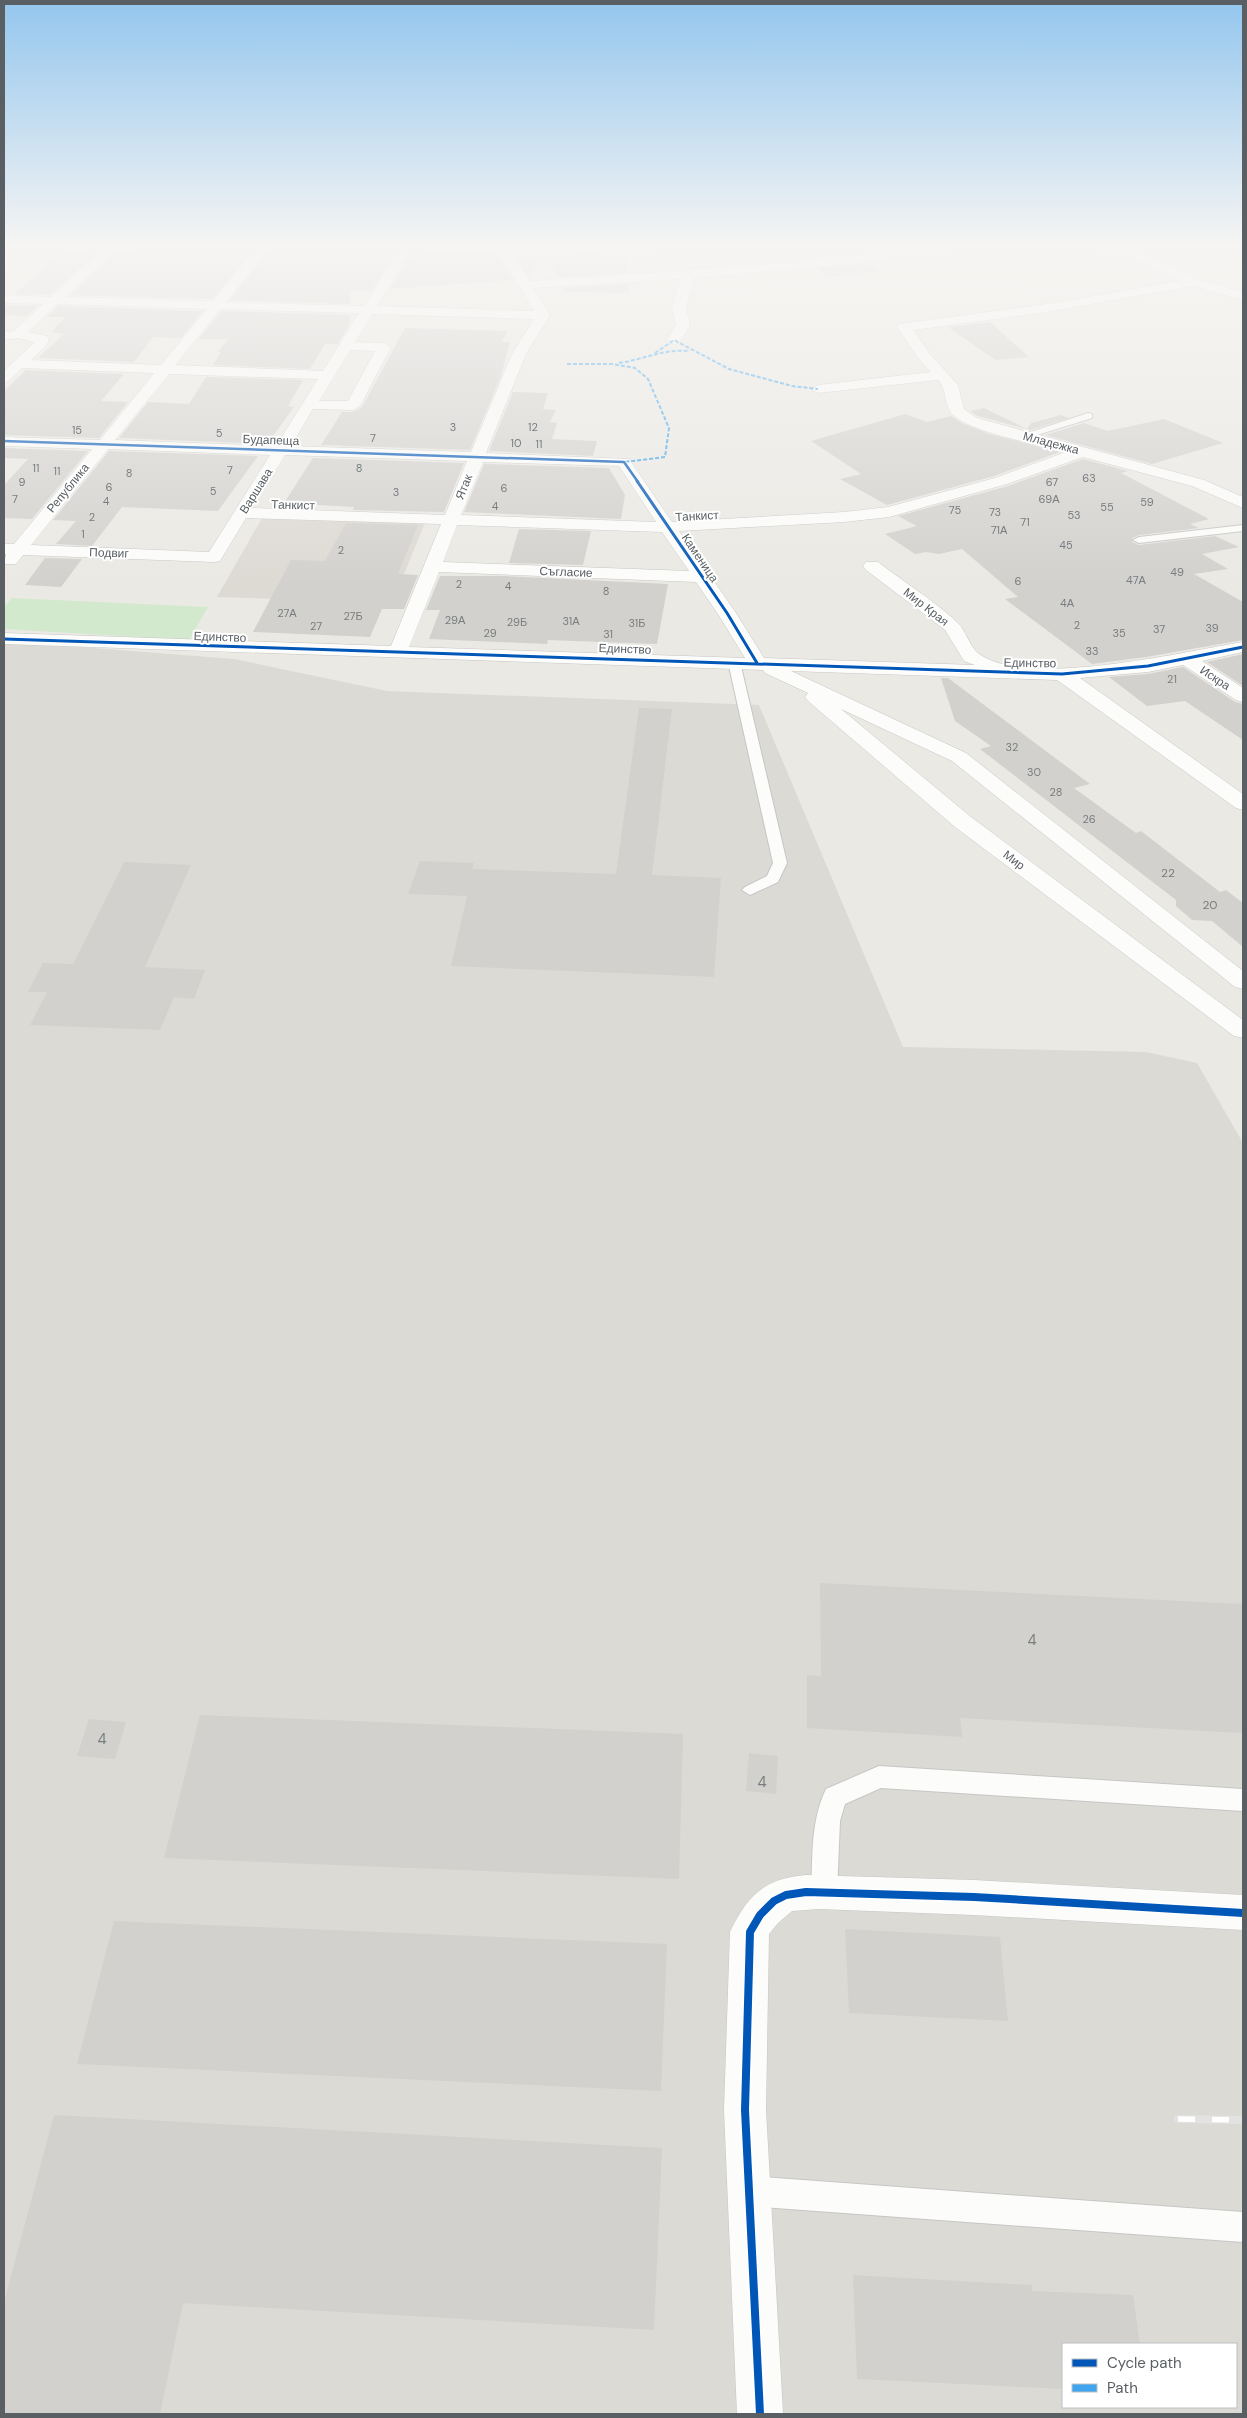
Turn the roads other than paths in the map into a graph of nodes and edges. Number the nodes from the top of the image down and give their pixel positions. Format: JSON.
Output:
{"nodes":[{"id":1,"x":23,"y":360,"type":"edge"},
{"id":2,"x":171,"y":360,"type":"edge"},
{"id":3,"x":337,"y":360,"type":"edge"},
{"id":4,"x":377,"y":360,"type":"edge"},
{"id":5,"x":517,"y":360,"type":"edge"},
{"id":6,"x":928,"y":360,"type":"edge"},
{"id":7,"x":19,"y":364,"type":"junction"},
{"id":8,"x":164,"y":369,"type":"junction"},
{"id":9,"x":372,"y":370,"type":"junction"},
{"id":10,"x":330,"y":372,"type":"junction"},
{"id":11,"x":942,"y":375,"type":"junction"},
{"id":12,"x":4,"y":378,"type":"edge"},
{"id":13,"x":818,"y":389,"type":"dead end"},
{"id":14,"x":309,"y":405,"type":"junction"},
{"id":15,"x":1088,"y":416,"type":"dead end"},
{"id":16,"x":1024,"y":436,"type":"junction"},
{"id":17,"x":4,"y":441,"type":"edge"},
{"id":18,"x":102,"y":445,"type":"junction"},
{"id":19,"x":281,"y":451,"type":"junction"},
{"id":20,"x":1084,"y":451,"type":"junction"},
{"id":21,"x":476,"y":458,"type":"junction"},
{"id":22,"x":538,"y":459,"type":"joint"},
{"id":23,"x":1243,"y":503,"type":"edge"},
{"id":24,"x":242,"y":513,"type":"junction"},
{"id":25,"x":450,"y":520,"type":"junction"},
{"id":26,"x":667,"y":527,"type":"junction"},
{"id":27,"x":1243,"y":528,"type":"edge"},
{"id":28,"x":1139,"y":540,"type":"dead end"},
{"id":29,"x":11,"y":549,"type":"edge"},
{"id":30,"x":214,"y":557,"type":"joint"},
{"id":31,"x":4,"y":566,"type":"edge"},
{"id":32,"x":872,"y":566,"type":"dead end"},
{"id":33,"x":431,"y":568,"type":"junction"},
{"id":34,"x":701,"y":578,"type":"junction"},
{"id":35,"x":4,"y":639,"type":"edge"},
{"id":36,"x":1243,"y":647,"type":"edge"},
{"id":37,"x":397,"y":653,"type":"junction"},
{"id":38,"x":1187,"y":659,"type":"junction"},
{"id":39,"x":734,"y":662,"type":"junction"},
{"id":40,"x":757,"y":663,"type":"junction"},
{"id":41,"x":966,"y":664,"type":"junction"},
{"id":42,"x":1062,"y":674,"type":"junction"},
{"id":43,"x":793,"y":678,"type":"junction"},
{"id":44,"x":1243,"y":696,"type":"edge"},
{"id":45,"x":1243,"y":804,"type":"edge"},
{"id":46,"x":750,"y":890,"type":"dead end"},
{"id":47,"x":1243,"y":982,"type":"edge"},
{"id":48,"x":1243,"y":1030,"type":"edge"},
{"id":49,"x":1243,"y":1800,"type":"edge"},
{"id":50,"x":824,"y":1893,"type":"junction"},
{"id":51,"x":1243,"y":1913,"type":"edge"},
{"id":52,"x":748,"y":2191,"type":"junction"},
{"id":53,"x":1243,"y":2227,"type":"edge"},
{"id":54,"x":760,"y":2414,"type":"edge"}],
"edges":[{"from":1,"to":7,"type":"street"},
{"from":2,"to":8,"type":"street","name":"Република"},
{"from":3,"to":10,"type":"street","name":"Варшава"},
{"from":4,"to":9,"type":"street"},
{"from":5,"to":21,"type":"street","name":"Ятак"},
{"from":6,"to":11,"type":"street","name":"Младежка"},
{"from":7,"to":8,"type":"street"},
{"from":7,"to":12,"type":"street"},
{"from":8,"to":10,"type":"street"},
{"from":8,"to":18,"type":"street","name":"Република"},
{"from":9,"to":10,"type":"street"},
{"from":9,"to":14,"type":"street"},
{"from":10,"to":14,"type":"street","name":"Варшава"},
{"from":11,"to":13,"type":"street"},
{"from":11,"to":16,"type":"street","name":"Младежка"},
{"from":14,"to":19,"type":"street","name":"Варшава"},
{"from":15,"to":16,"type":"lane"},
{"from":16,"to":20,"type":"street","name":"Младежка"},
{"from":17,"to":18,"type":"street","name":"Будапеща"},
{"from":18,"to":19,"type":"street","name":"Будапеща"},
{"from":18,"to":29,"type":"street","name":"Република"},
{"from":19,"to":21,"type":"street","name":"Будапеща"},
{"from":19,"to":24,"type":"street","name":"Варшава"},
{"from":20,"to":23,"type":"street","name":"Младежка"},
{"from":20,"to":26,"type":"street","name":"Танкист"},
{"from":21,"to":22,"type":"street","name":"Будапеща"},
{"from":21,"to":25,"type":"street","name":"Ятак"},
{"from":22,"to":26,"type":"street","name":"Каменица"},
{"from":24,"to":25,"type":"street","name":"Танкист"},
{"from":24,"to":30,"type":"street","name":"Варшава"},
{"from":25,"to":26,"type":"street","name":"Танкист"},
{"from":25,"to":33,"type":"street","name":"Ятак"},
{"from":26,"to":34,"type":"street","name":"Каменица"},
{"from":27,"to":28,"type":"lane"},
{"from":29,"to":30,"type":"street","name":"Подвиг"},
{"from":29,"to":31,"type":"street","name":"Република"},
{"from":32,"to":41,"type":"street","name":"Мир Края"},
{"from":33,"to":34,"type":"street","name":"Съгласие"},
{"from":33,"to":37,"type":"street","name":"Ятак"},
{"from":34,"to":40,"type":"street","name":"Каменица"},
{"from":35,"to":37,"type":"street","name":"Единство"},
{"from":36,"to":38,"type":"street","name":"Единство"},
{"from":37,"to":39,"type":"street","name":"Единство"},
{"from":38,"to":42,"type":"street","name":"Единство"},
{"from":38,"to":44,"type":"street","name":"Искра"},
{"from":39,"to":40,"type":"street","name":"Единство"},
{"from":39,"to":46,"type":"lane"},
{"from":40,"to":41,"type":"street","name":"Единство"},
{"from":40,"to":43,"type":"street","name":"Мир"},
{"from":41,"to":42,"type":"street","name":"Единство"},
{"from":42,"to":45,"type":"street"},
{"from":43,"to":47,"type":"street","name":"Мир"},
{"from":43,"to":48,"type":"street","name":"Мир"},
{"from":49,"to":50,"type":"lane"},
{"from":50,"to":51,"type":"street"},
{"from":50,"to":52,"type":"street"},
{"from":52,"to":53,"type":"lane"},
{"from":52,"to":54,"type":"street"}]}
